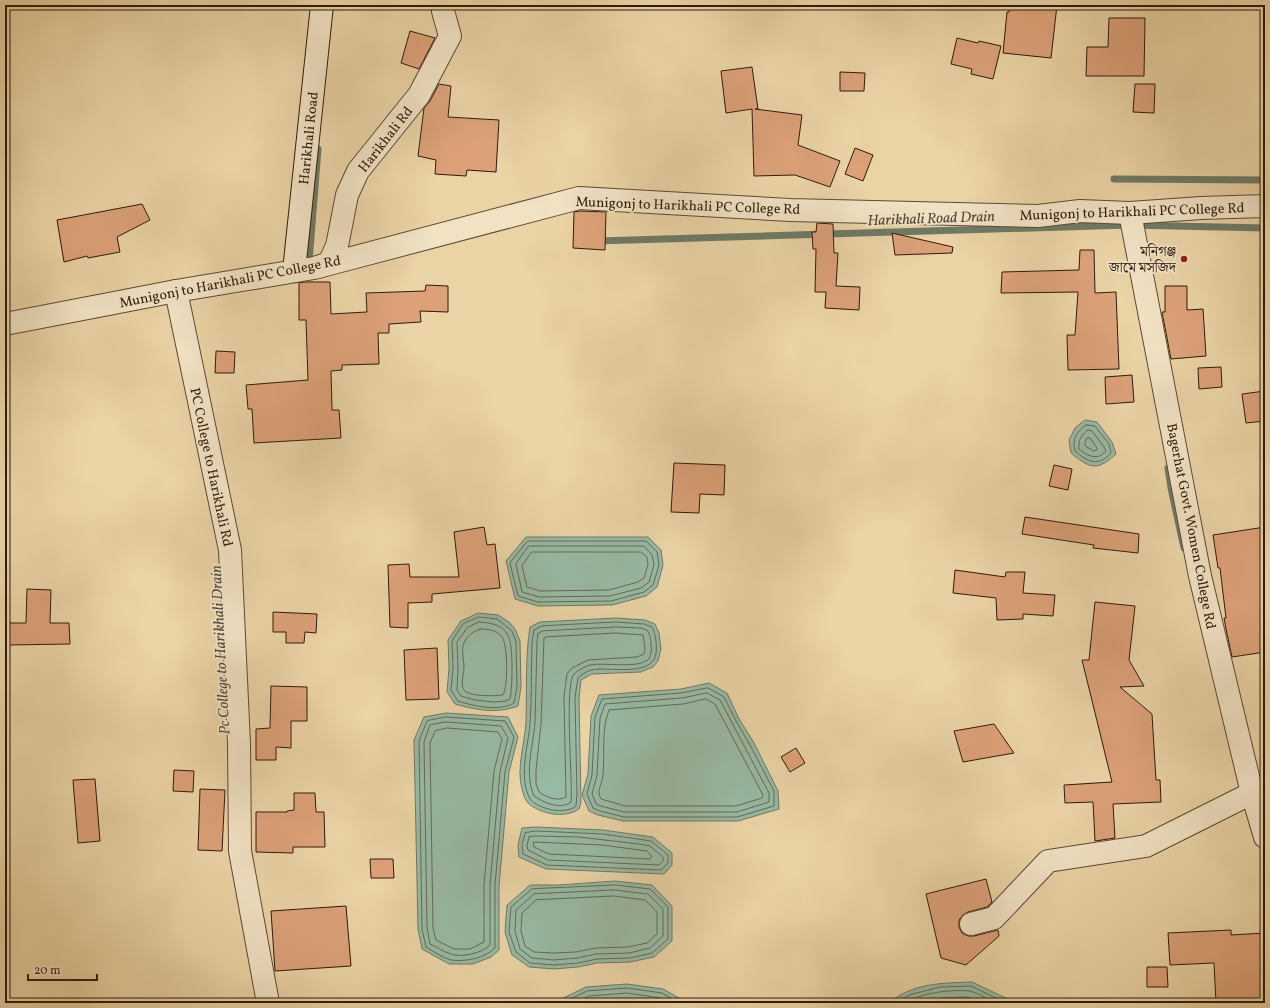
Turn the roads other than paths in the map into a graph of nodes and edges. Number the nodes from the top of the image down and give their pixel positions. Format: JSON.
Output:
{"nodes":[{"id":1,"x":322,"y":5,"type":"edge"},
{"id":2,"x":443,"y":5,"type":"edge"},
{"id":3,"x":1265,"y":206,"type":"edge"},
{"id":4,"x":1130,"y":213,"type":"junction"},
{"id":5,"x":304,"y":270,"type":"junction"},
{"id":6,"x":176,"y":290,"type":"junction"},
{"id":7,"x":5,"y":324,"type":"edge"},
{"id":8,"x":1252,"y":793,"type":"junction"},
{"id":9,"x":1265,"y":837,"type":"edge"},
{"id":10,"x":971,"y":924,"type":"dead end"},
{"id":11,"x":268,"y":1003,"type":"edge"}],
"edges":[{"from":1,"to":5,"type":"street","name":"Harikhali Road"},
{"from":2,"to":5,"type":"street","name":"Harikhali Rd"},
{"from":3,"to":4,"type":"street","name":"Munigonj to Harikhali PC College Rd"},
{"from":4,"to":5,"type":"street","name":"Munigonj to Harikhali PC College Rd"},
{"from":4,"to":8,"type":"street","name":"Bagerhat Govt. Women College Rd"},
{"from":5,"to":6,"type":"street","name":"Munigonj to Harikhali PC College Rd"},
{"from":6,"to":7,"type":"street","name":"Munigonj to Harikhali PC College Rd"},
{"from":6,"to":11,"type":"street","name":"PC College to Harikhali Rd"},
{"from":8,"to":9,"type":"street","name":"Bagerhat Govt. Women College Rd"},
{"from":8,"to":10,"type":"street"}]}
